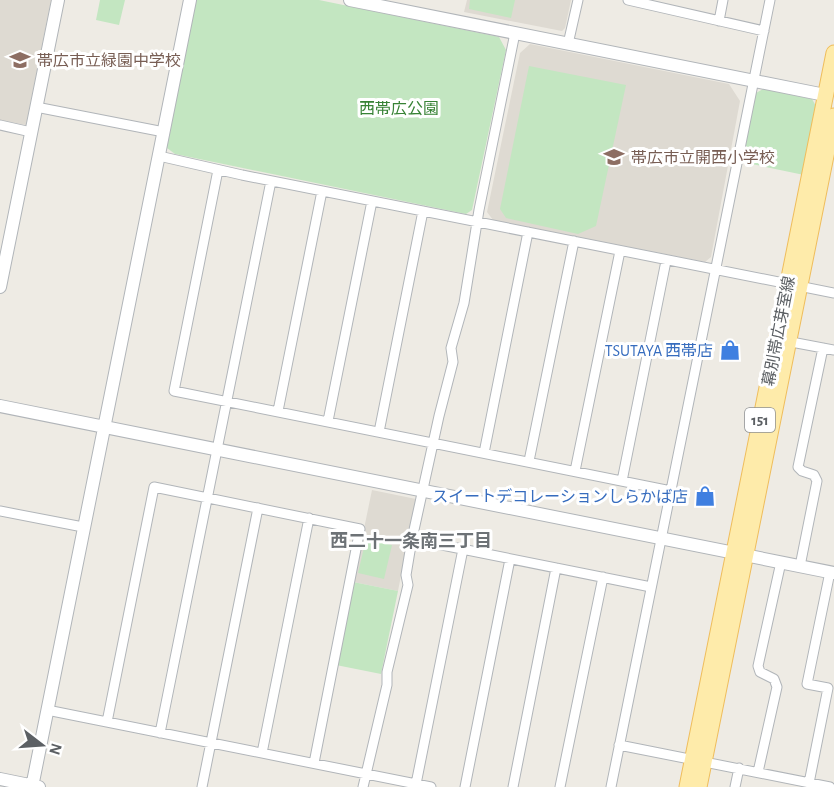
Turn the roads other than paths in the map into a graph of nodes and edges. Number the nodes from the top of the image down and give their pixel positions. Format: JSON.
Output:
{"nodes":[{"id":1,"x":58,"y":0,"type":"edge"},
{"id":2,"x":190,"y":0,"type":"edge"},
{"id":3,"x":578,"y":0,"type":"edge"},
{"id":4,"x":628,"y":0,"type":"edge"},
{"id":5,"x":676,"y":0,"type":"edge"},
{"id":6,"x":723,"y":0,"type":"edge"},
{"id":7,"x":770,"y":0,"type":"edge"},
{"id":8,"x":358,"y":1,"type":"edge"},
{"id":9,"x":674,"y":12,"type":"junction"},
{"id":10,"x":719,"y":21,"type":"junction"},
{"id":11,"x":764,"y":31,"type":"junction"},
{"id":12,"x":515,"y":33,"type":"junction"},
{"id":13,"x":568,"y":44,"type":"junction"},
{"id":14,"x":834,"y":52,"type":"edge"},
{"id":15,"x":754,"y":81,"type":"junction"},
{"id":16,"x":830,"y":96,"type":"edge"},
{"id":17,"x":36,"y":107,"type":"junction"},
{"id":18,"x":834,"y":116,"type":"edge"},
{"id":19,"x":0,"y":126,"type":"edge"},
{"id":20,"x":31,"y":132,"type":"junction"},
{"id":21,"x":164,"y":132,"type":"junction"},
{"id":22,"x":159,"y":156,"type":"junction"},
{"id":23,"x":218,"y":170,"type":"junction"},
{"id":24,"x":271,"y":181,"type":"junction"},
{"id":25,"x":322,"y":191,"type":"junction"},
{"id":26,"x":372,"y":201,"type":"junction"},
{"id":27,"x":423,"y":212,"type":"junction"},
{"id":28,"x":477,"y":222,"type":"junction"},
{"id":29,"x":528,"y":232,"type":"junction"},
{"id":30,"x":574,"y":241,"type":"junction"},
{"id":31,"x":621,"y":251,"type":"junction"},
{"id":32,"x":666,"y":261,"type":"junction"},
{"id":33,"x":715,"y":270,"type":"junction"},
{"id":34,"x":793,"y":286,"type":"junction"},
{"id":35,"x":0,"y":287,"type":"edge"},
{"id":36,"x":834,"y":293,"type":"edge"},
{"id":37,"x":782,"y":340,"type":"junction"},
{"id":38,"x":823,"y":348,"type":"junction"},
{"id":39,"x":834,"y":350,"type":"edge"},
{"id":40,"x":227,"y":401,"type":"junction"},
{"id":41,"x":0,"y":406,"type":"edge"},
{"id":42,"x":278,"y":411,"type":"junction"},
{"id":43,"x":328,"y":421,"type":"junction"},
{"id":44,"x":103,"y":427,"type":"junction"},
{"id":45,"x":379,"y":432,"type":"junction"},
{"id":46,"x":433,"y":443,"type":"junction"},
{"id":47,"x":217,"y":450,"type":"junction"},
{"id":48,"x":484,"y":453,"type":"junction"},
{"id":49,"x":529,"y":461,"type":"junction"},
{"id":50,"x":575,"y":471,"type":"junction"},
{"id":51,"x":622,"y":481,"type":"junction"},
{"id":52,"x":422,"y":491,"type":"junction"},
{"id":53,"x":671,"y":491,"type":"junction"},
{"id":54,"x":208,"y":497,"type":"junction"},
{"id":55,"x":258,"y":508,"type":"junction"},
{"id":56,"x":0,"y":511,"type":"edge"},
{"id":57,"x":309,"y":518,"type":"junction"},
{"id":58,"x":83,"y":527,"type":"junction"},
{"id":59,"x":412,"y":539,"type":"junction"},
{"id":60,"x":661,"y":539,"type":"junction"},
{"id":61,"x":463,"y":549,"type":"junction"},
{"id":62,"x":739,"y":554,"type":"junction"},
{"id":63,"x":510,"y":559,"type":"junction"},
{"id":64,"x":781,"y":562,"type":"junction"},
{"id":65,"x":800,"y":566,"type":"junction"},
{"id":66,"x":556,"y":568,"type":"junction"},
{"id":67,"x":832,"y":573,"type":"edge"},
{"id":68,"x":603,"y":577,"type":"junction"},
{"id":69,"x":651,"y":587,"type":"junction"},
{"id":70,"x":47,"y":710,"type":"junction"},
{"id":71,"x":107,"y":722,"type":"junction"},
{"id":72,"x":160,"y":733,"type":"junction"},
{"id":73,"x":212,"y":743,"type":"junction"},
{"id":74,"x":619,"y":745,"type":"junction"},
{"id":75,"x":262,"y":753,"type":"junction"},
{"id":76,"x":698,"y":760,"type":"junction"},
{"id":77,"x":314,"y":763,"type":"junction"},
{"id":78,"x":739,"y":768,"type":"junction"},
{"id":79,"x":758,"y":772,"type":"junction"},
{"id":80,"x":365,"y":774,"type":"junction"},
{"id":81,"x":0,"y":778,"type":"edge"},
{"id":82,"x":786,"y":783,"type":"edge"},
{"id":83,"x":809,"y":783,"type":"junction"},
{"id":84,"x":416,"y":784,"type":"junction"},
{"id":85,"x":35,"y":786,"type":"edge"},
{"id":86,"x":202,"y":787,"type":"edge"},
{"id":87,"x":363,"y":787,"type":"edge"},
{"id":88,"x":431,"y":787,"type":"edge"},
{"id":89,"x":465,"y":787,"type":"edge"},
{"id":90,"x":513,"y":787,"type":"edge"},
{"id":91,"x":560,"y":787,"type":"edge"},
{"id":92,"x":611,"y":787,"type":"edge"},
{"id":93,"x":687,"y":787,"type":"edge"},
{"id":94,"x":699,"y":787,"type":"edge"},
{"id":95,"x":735,"y":787,"type":"edge"},
{"id":96,"x":830,"y":787,"type":"edge"}],
"edges":[{"from":1,"to":17,"type":"street"},
{"from":2,"to":21,"type":"street"},
{"from":3,"to":13,"type":"street"},
{"from":4,"to":9,"type":"street"},
{"from":5,"to":9,"type":"street"},
{"from":6,"to":10,"type":"street"},
{"from":7,"to":11,"type":"street"},
{"from":8,"to":12,"type":"street"},
{"from":9,"to":10,"type":"street"},
{"from":10,"to":11,"type":"street"},
{"from":11,"to":15,"type":"street"},
{"from":12,"to":13,"type":"street"},
{"from":12,"to":28,"type":"street"},
{"from":13,"to":15,"type":"street"},
{"from":14,"to":16,"type":"main road","name":"幕別帯広芽室線","number":"151"},
{"from":15,"to":16,"type":"street"},
{"from":15,"to":33,"type":"street"},
{"from":16,"to":34,"type":"main road","name":"幕別帯広芽室線","number":"151"},
{"from":17,"to":20,"type":"street"},
{"from":17,"to":21,"type":"street"},
{"from":18,"to":34,"type":"main road","name":"幕別帯広芽室線","number":"151"},
{"from":19,"to":20,"type":"street"},
{"from":20,"to":35,"type":"street"},
{"from":21,"to":22,"type":"street"},
{"from":22,"to":23,"type":"street"},
{"from":22,"to":44,"type":"street"},
{"from":23,"to":24,"type":"street"},
{"from":23,"to":40,"type":"street"},
{"from":24,"to":25,"type":"street"},
{"from":24,"to":40,"type":"street"},
{"from":25,"to":26,"type":"street"},
{"from":25,"to":42,"type":"street"},
{"from":26,"to":27,"type":"street"},
{"from":26,"to":43,"type":"street"},
{"from":27,"to":28,"type":"street"},
{"from":27,"to":45,"type":"street"},
{"from":28,"to":29,"type":"street"},
{"from":28,"to":46,"type":"street"},
{"from":29,"to":30,"type":"street"},
{"from":29,"to":48,"type":"street"},
{"from":30,"to":31,"type":"street"},
{"from":30,"to":49,"type":"street"},
{"from":31,"to":32,"type":"street"},
{"from":31,"to":50,"type":"street"},
{"from":32,"to":33,"type":"street"},
{"from":32,"to":51,"type":"street"},
{"from":33,"to":34,"type":"street"},
{"from":33,"to":53,"type":"street"},
{"from":34,"to":36,"type":"street"},
{"from":34,"to":37,"type":"main road","name":"幕別帯広芽室線","number":"151"},
{"from":37,"to":38,"type":"street"},
{"from":37,"to":62,"type":"main road","name":"幕別帯広芽室線","number":"151"},
{"from":38,"to":39,"type":"street"},
{"from":38,"to":65,"type":"street"},
{"from":40,"to":42,"type":"street"},
{"from":40,"to":47,"type":"street"},
{"from":41,"to":44,"type":"street"},
{"from":42,"to":43,"type":"street"},
{"from":43,"to":45,"type":"street"},
{"from":44,"to":47,"type":"street"},
{"from":44,"to":58,"type":"street"},
{"from":45,"to":46,"type":"street"},
{"from":46,"to":48,"type":"street"},
{"from":46,"to":52,"type":"street"},
{"from":47,"to":52,"type":"street"},
{"from":47,"to":54,"type":"street"},
{"from":48,"to":49,"type":"street"},
{"from":49,"to":50,"type":"street"},
{"from":50,"to":51,"type":"street"},
{"from":51,"to":53,"type":"street"},
{"from":52,"to":59,"type":"street"},
{"from":52,"to":60,"type":"street"},
{"from":53,"to":60,"type":"street"},
{"from":54,"to":55,"type":"street"},
{"from":54,"to":71,"type":"street"},
{"from":54,"to":72,"type":"street"},
{"from":55,"to":57,"type":"street"},
{"from":55,"to":73,"type":"street"},
{"from":56,"to":58,"type":"street"},
{"from":57,"to":75,"type":"street"},
{"from":57,"to":77,"type":"street"},
{"from":58,"to":70,"type":"street"},
{"from":59,"to":61,"type":"street"},
{"from":59,"to":80,"type":"street"},
{"from":60,"to":62,"type":"street"},
{"from":60,"to":69,"type":"street"},
{"from":61,"to":63,"type":"street"},
{"from":61,"to":84,"type":"street"},
{"from":62,"to":64,"type":"street"},
{"from":62,"to":76,"type":"main road","name":"幕別帯広芽室線","number":"151"},
{"from":63,"to":66,"type":"street"},
{"from":63,"to":89,"type":"street"},
{"from":64,"to":65,"type":"street"},
{"from":64,"to":79,"type":"street"},
{"from":65,"to":67,"type":"street"},
{"from":66,"to":68,"type":"street"},
{"from":66,"to":90,"type":"street"},
{"from":67,"to":83,"type":"street"},
{"from":68,"to":69,"type":"street"},
{"from":68,"to":91,"type":"street"},
{"from":69,"to":74,"type":"street"},
{"from":70,"to":71,"type":"street"},
{"from":70,"to":85,"type":"street"},
{"from":71,"to":72,"type":"street"},
{"from":72,"to":73,"type":"street"},
{"from":73,"to":75,"type":"street"},
{"from":73,"to":86,"type":"street"},
{"from":74,"to":76,"type":"street"},
{"from":74,"to":92,"type":"street"},
{"from":75,"to":77,"type":"street"},
{"from":76,"to":78,"type":"street"},
{"from":76,"to":93,"type":"main road","name":"幕別帯広芽室線","number":"151"},
{"from":76,"to":94,"type":"main road","name":"幕別帯広芽室線","number":"151"},
{"from":77,"to":80,"type":"street"},
{"from":78,"to":79,"type":"street"},
{"from":78,"to":95,"type":"street"},
{"from":79,"to":82,"type":"street"},
{"from":80,"to":84,"type":"street"},
{"from":80,"to":87,"type":"street"},
{"from":81,"to":85,"type":"street"},
{"from":82,"to":83,"type":"street"},
{"from":83,"to":96,"type":"street"},
{"from":84,"to":88,"type":"street"}]}
